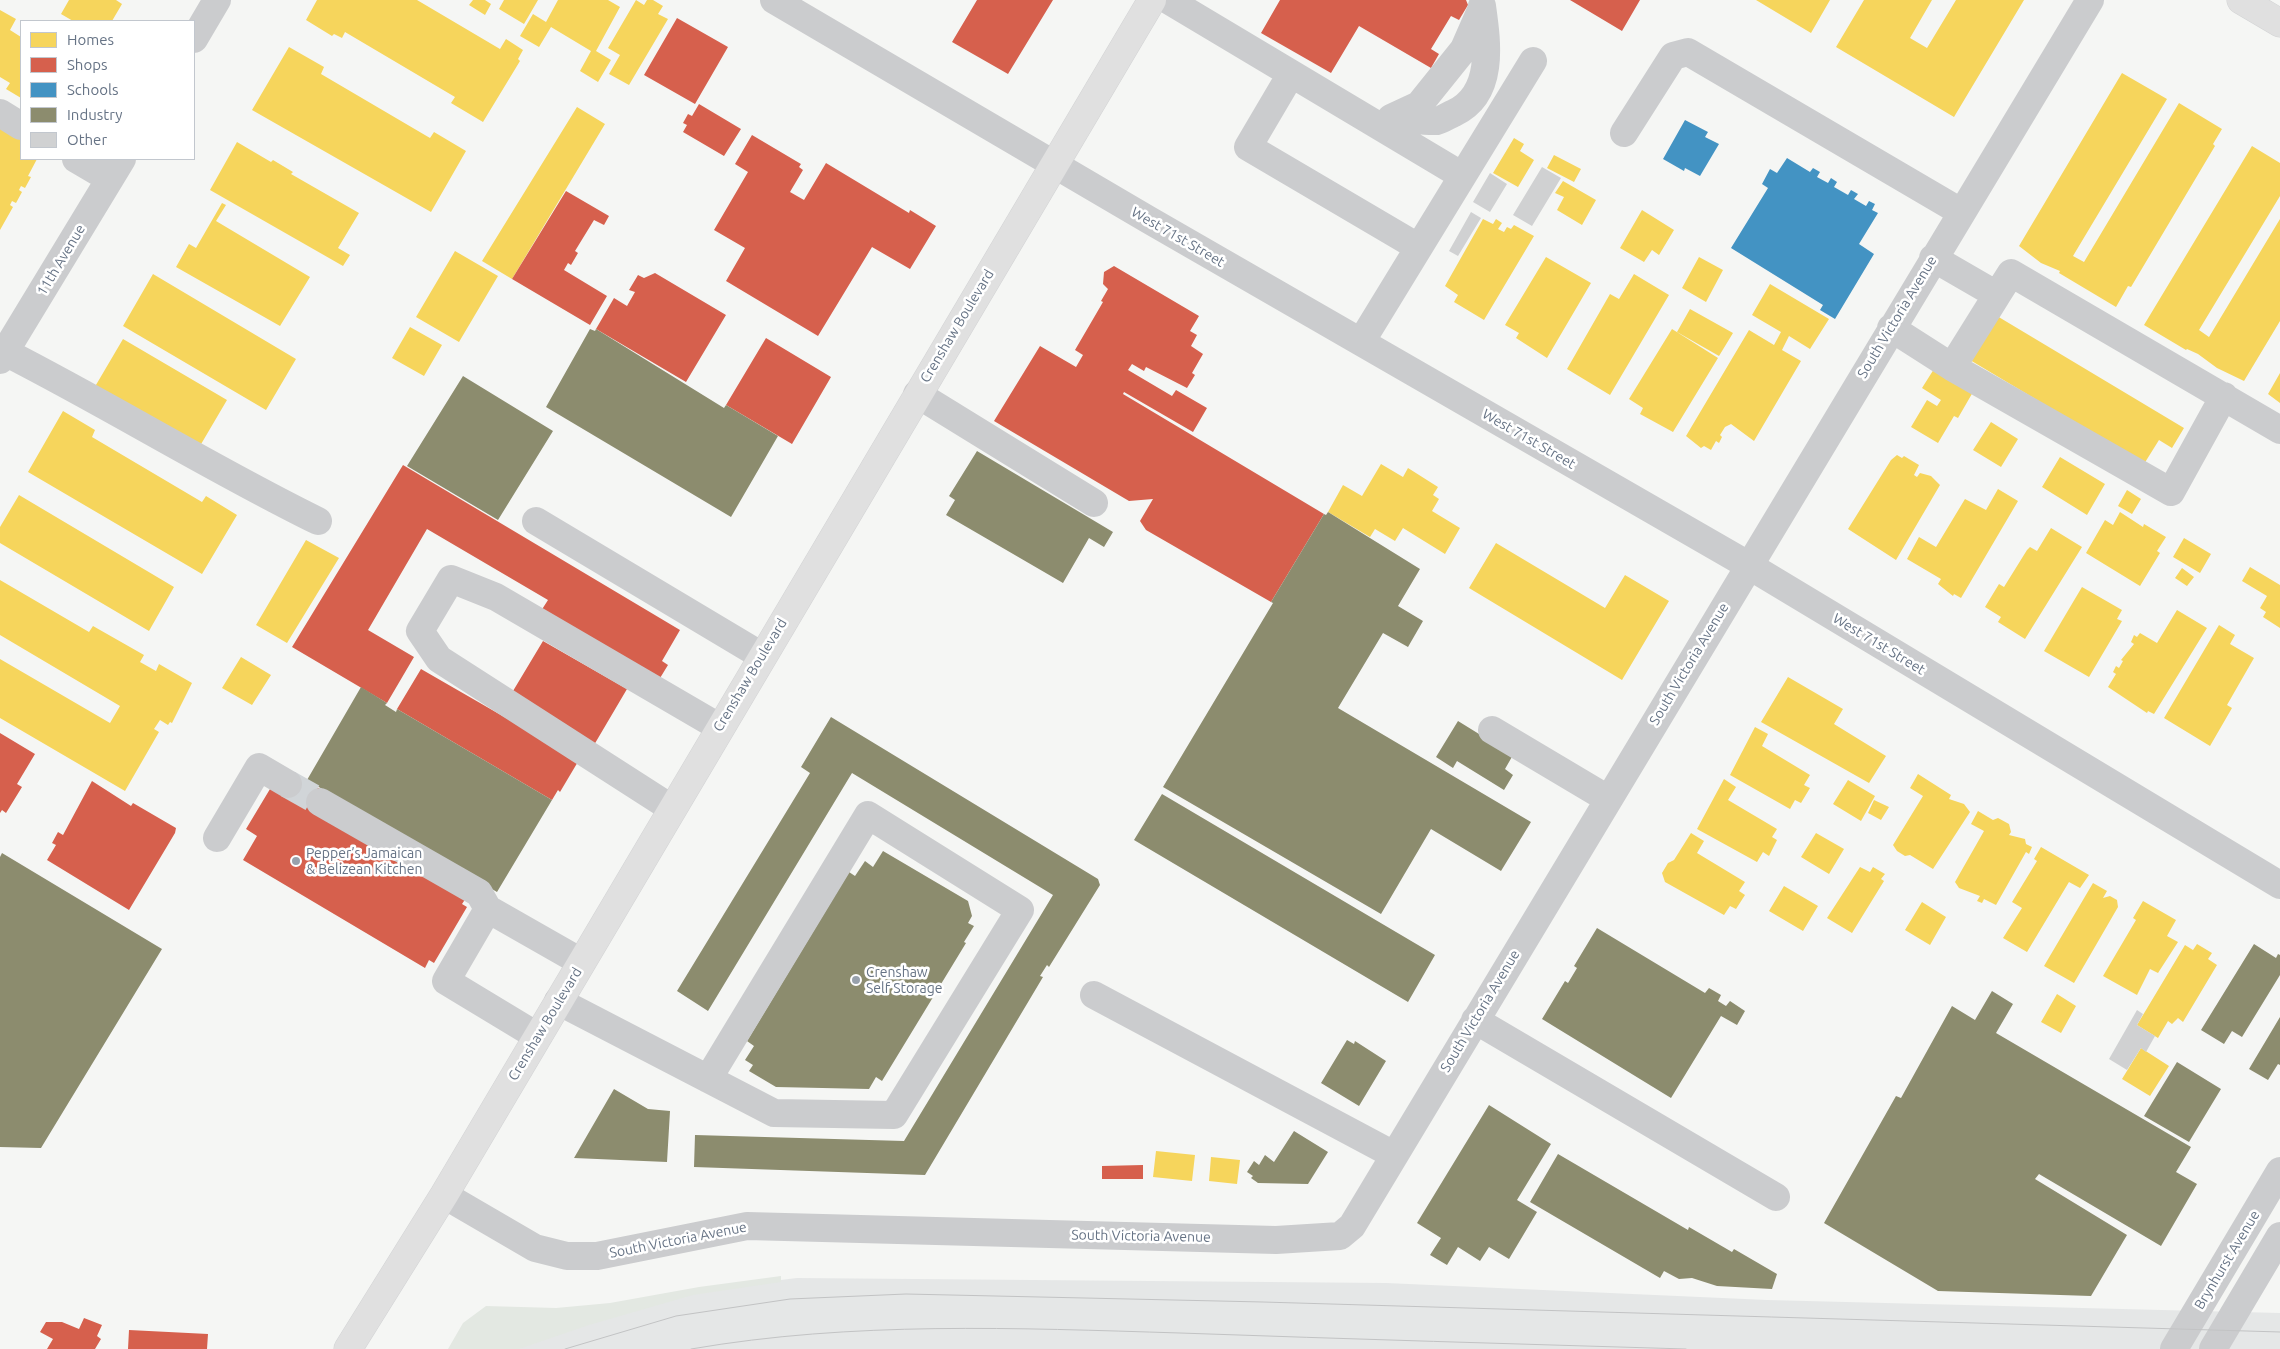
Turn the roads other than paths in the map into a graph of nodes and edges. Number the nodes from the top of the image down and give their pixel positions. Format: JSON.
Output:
{"nodes":[{"id":1,"x":217,"y":0,"type":"edge"},
{"id":2,"x":774,"y":0,"type":"edge"},
{"id":3,"x":1152,"y":0,"type":"edge"},
{"id":4,"x":1168,"y":0,"type":"edge"},
{"id":5,"x":2090,"y":0,"type":"edge"},
{"id":6,"x":2241,"y":0,"type":"edge"},
{"id":7,"x":1481,"y":3,"type":"edge"},
{"id":8,"x":2280,"y":23,"type":"edge"},
{"id":9,"x":195,"y":37,"type":"edge"},
{"id":10,"x":1533,"y":61,"type":"dead end"},
{"id":11,"x":1292,"y":74,"type":"junction"},
{"id":12,"x":0,"y":113,"type":"edge"},
{"id":13,"x":1394,"y":118,"type":"junction"},
{"id":14,"x":1368,"y":120,"type":"junction"},
{"id":15,"x":20,"y":125,"type":"edge"},
{"id":16,"x":1624,"y":133,"type":"dead end"},
{"id":17,"x":80,"y":160,"type":"edge"},
{"id":18,"x":1054,"y":164,"type":"junction"},
{"id":19,"x":116,"y":169,"type":"edge"},
{"id":20,"x":1462,"y":175,"type":"junction"},
{"id":21,"x":1961,"y":212,"type":"junction"},
{"id":22,"x":1418,"y":248,"type":"junction"},
{"id":23,"x":1933,"y":258,"type":"junction"},
{"id":24,"x":1997,"y":295,"type":"junction"},
{"id":25,"x":1891,"y":328,"type":"junction"},
{"id":26,"x":1361,"y":342,"type":"junction"},
{"id":27,"x":3,"y":356,"type":"edge"},
{"id":28,"x":1952,"y":367,"type":"junction"},
{"id":29,"x":917,"y":394,"type":"junction"},
{"id":30,"x":2224,"y":396,"type":"junction"},
{"id":31,"x":2280,"y":430,"type":"edge"},
{"id":32,"x":1094,"y":503,"type":"dead end"},
{"id":33,"x":318,"y":521,"type":"dead end"},
{"id":34,"x":536,"y":521,"type":"dead end"},
{"id":35,"x":1748,"y":565,"type":"junction"},
{"id":36,"x":762,"y":656,"type":"junction"},
{"id":37,"x":719,"y":727,"type":"junction"},
{"id":38,"x":1492,"y":730,"type":"dead end"},
{"id":39,"x":288,"y":784,"type":"tunnel mouth"},
{"id":40,"x":1608,"y":799,"type":"junction"},
{"id":41,"x":320,"y":802,"type":"tunnel mouth"},
{"id":42,"x":671,"y":808,"type":"junction"},
{"id":43,"x":217,"y":838,"type":"dead end"},
{"id":44,"x":2280,"y":885,"type":"edge"},
{"id":45,"x":488,"y":909,"type":"junction"},
{"id":46,"x":581,"y":962,"type":"junction"},
{"id":47,"x":1094,"y":995,"type":"dead end"},
{"id":48,"x":558,"y":1001,"type":"junction"},
{"id":49,"x":1475,"y":1020,"type":"junction"},
{"id":50,"x":537,"y":1036,"type":"junction"},
{"id":51,"x":708,"y":1079,"type":"junction"},
{"id":52,"x":1394,"y":1155,"type":"junction"},
{"id":53,"x":2280,"y":1170,"type":"edge"},
{"id":54,"x":444,"y":1195,"type":"junction"},
{"id":55,"x":1776,"y":1197,"type":"dead end"},
{"id":56,"x":2280,"y":1236,"type":"edge"},
{"id":57,"x":348,"y":1349,"type":"edge"},
{"id":58,"x":2174,"y":1349,"type":"edge"},
{"id":59,"x":2213,"y":1349,"type":"edge"}],
"edges":[{"from":1,"to":9,"type":"street"},
{"from":2,"to":18,"type":"street","name":"West 71st Street"},
{"from":3,"to":18,"type":"main road","name":"Crenshaw Boulevard"},
{"from":4,"to":11,"type":"street"},
{"from":5,"to":21,"type":"street","name":"South Victoria Avenue"},
{"from":6,"to":8,"type":"main road"},
{"from":7,"to":13,"type":"street"},
{"from":7,"to":13,"type":"street"},
{"from":10,"to":20,"type":"street"},
{"from":11,"to":14,"type":"street"},
{"from":11,"to":22,"type":"street"},
{"from":12,"to":15,"type":"street"},
{"from":13,"to":14,"type":"street"},
{"from":14,"to":20,"type":"street"},
{"from":16,"to":21,"type":"street"},
{"from":17,"to":19,"type":"street"},
{"from":18,"to":26,"type":"street","name":"West 71st Street"},
{"from":18,"to":29,"type":"main road","name":"Crenshaw Boulevard"},
{"from":19,"to":27,"type":"street","name":"11th Avenue"},
{"from":20,"to":22,"type":"street"},
{"from":21,"to":23,"type":"street","name":"South Victoria Avenue"},
{"from":22,"to":26,"type":"street"},
{"from":23,"to":24,"type":"street"},
{"from":23,"to":25,"type":"street","name":"South Victoria Avenue"},
{"from":24,"to":28,"type":"street"},
{"from":24,"to":30,"type":"street"},
{"from":25,"to":28,"type":"street"},
{"from":25,"to":35,"type":"street","name":"South Victoria Avenue"},
{"from":26,"to":35,"type":"street","name":"West 71st Street"},
{"from":27,"to":33,"type":"street"},
{"from":28,"to":30,"type":"street"},
{"from":29,"to":32,"type":"street"},
{"from":29,"to":36,"type":"main road","name":"Crenshaw Boulevard"},
{"from":30,"to":31,"type":"street"},
{"from":34,"to":36,"type":"street"},
{"from":35,"to":40,"type":"street","name":"South Victoria Avenue"},
{"from":35,"to":44,"type":"street","name":"West 71st Street"},
{"from":36,"to":37,"type":"main road","name":"Crenshaw Boulevard"},
{"from":37,"to":42,"type":"main road","name":"Crenshaw Boulevard"},
{"from":37,"to":42,"type":"street"},
{"from":38,"to":40,"type":"street"},
{"from":39,"to":43,"type":"street"},
{"from":40,"to":49,"type":"street","name":"South Victoria Avenue"},
{"from":41,"to":45,"type":"street"},
{"from":42,"to":46,"type":"main road","name":"Crenshaw Boulevard"},
{"from":45,"to":46,"type":"street"},
{"from":45,"to":50,"type":"street"},
{"from":46,"to":48,"type":"main road","name":"Crenshaw Boulevard"},
{"from":47,"to":52,"type":"street"},
{"from":48,"to":50,"type":"main road","name":"Crenshaw Boulevard"},
{"from":48,"to":51,"type":"street"},
{"from":49,"to":52,"type":"street","name":"South Victoria Avenue"},
{"from":49,"to":55,"type":"street"},
{"from":50,"to":54,"type":"main road","name":"Crenshaw Boulevard"},
{"from":51,"to":51,"type":"street"},
{"from":52,"to":54,"type":"street","name":"South Victoria Avenue"},
{"from":53,"to":58,"type":"street","name":"Brynhurst Avenue"},
{"from":54,"to":57,"type":"main road","name":"Crenshaw Boulevard"},
{"from":56,"to":59,"type":"street"}]}
